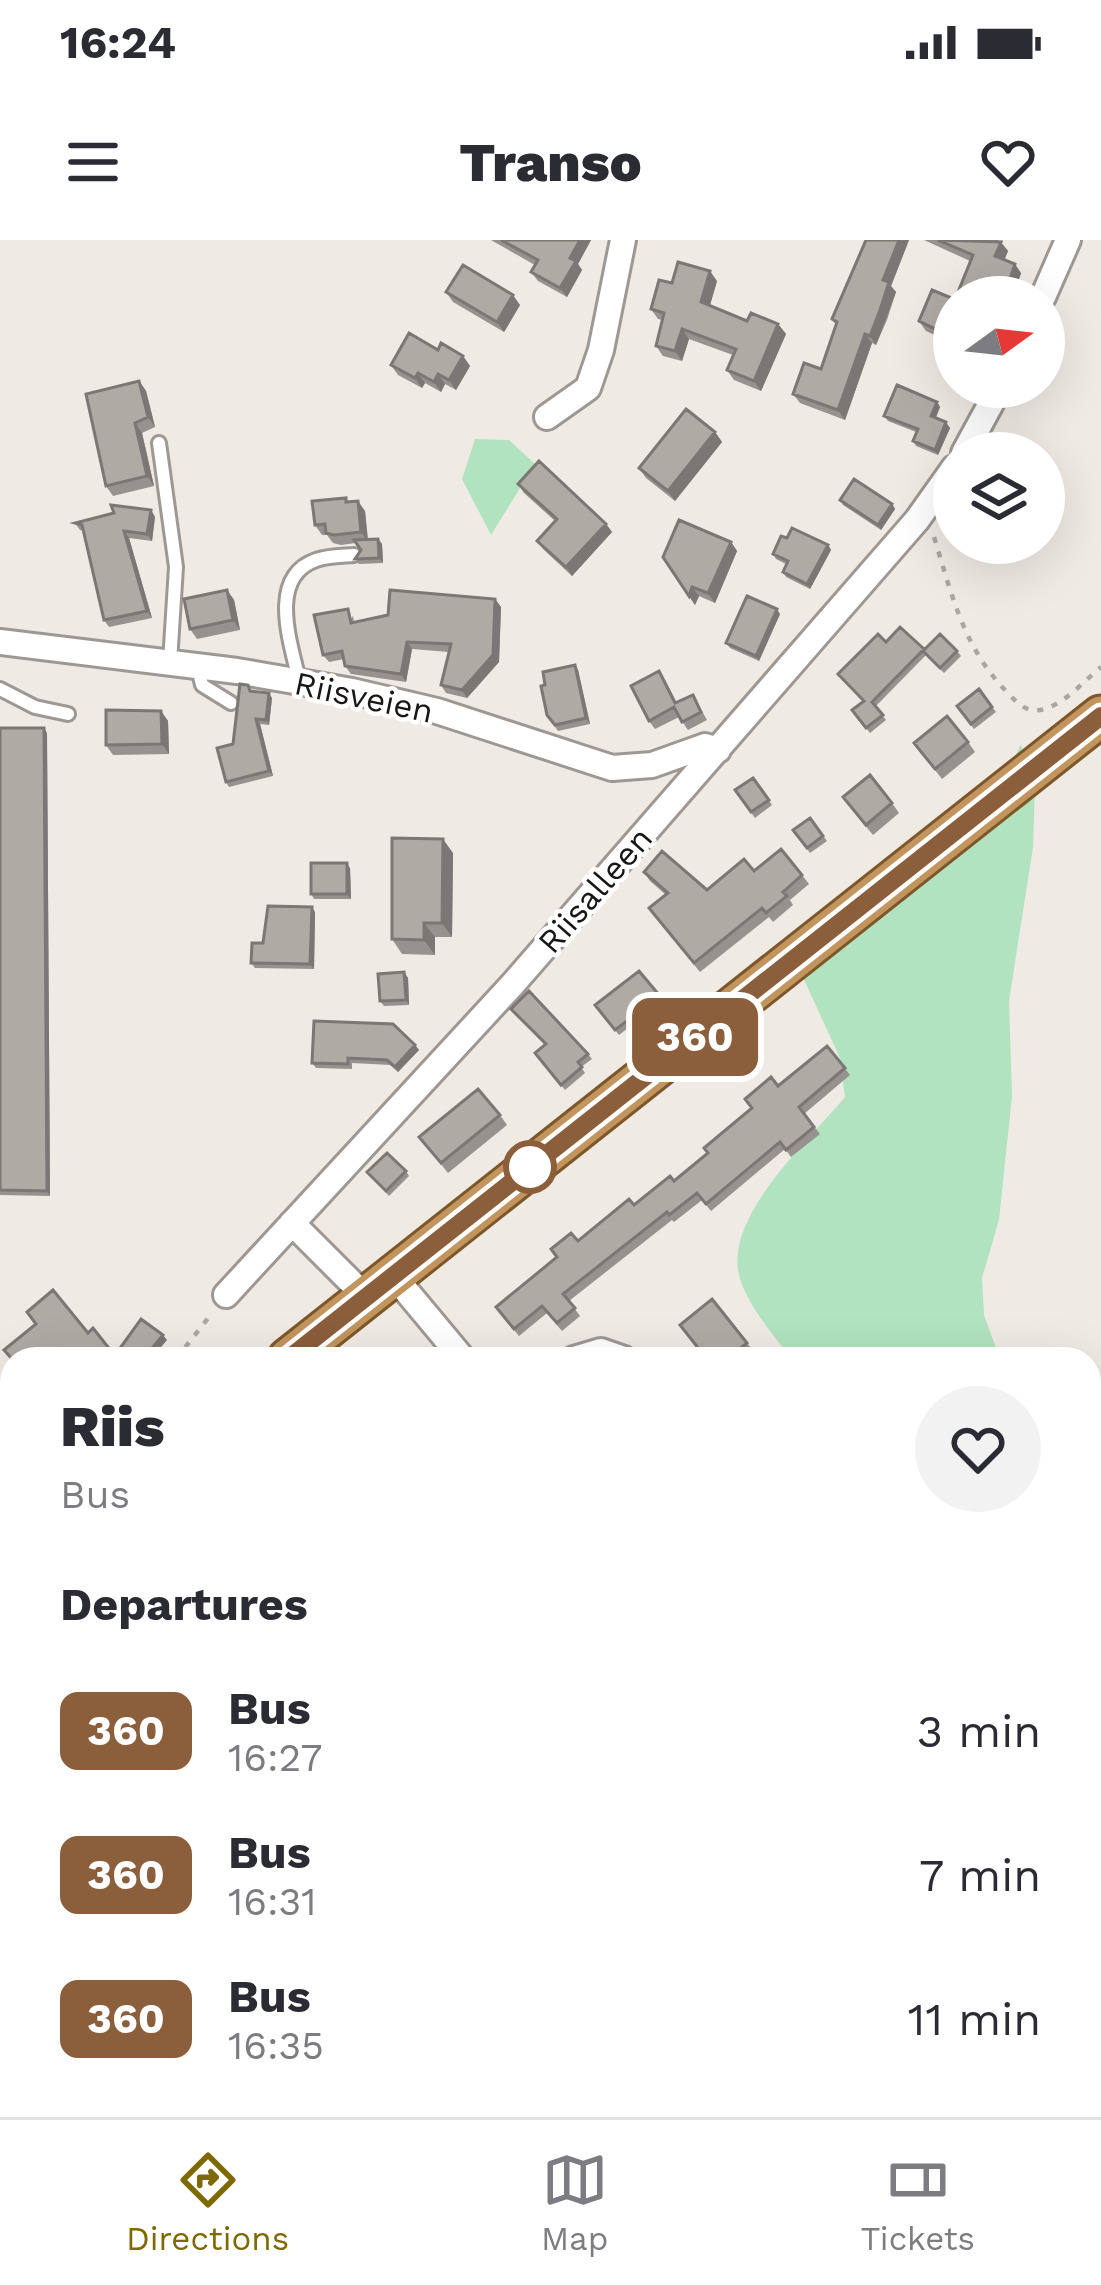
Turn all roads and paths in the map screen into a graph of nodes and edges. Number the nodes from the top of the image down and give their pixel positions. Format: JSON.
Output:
{"nodes":[{"id":1,"x":623,"y":240,"type":"edge"},
{"id":2,"x":1068,"y":240,"type":"edge"},
{"id":3,"x":1052,"y":276,"type":"edge"},
{"id":4,"x":547,"y":416,"type":"dead end"},
{"id":5,"x":159,"y":443,"type":"dead end"},
{"id":6,"x":933,"y":498,"type":"edge"},
{"id":7,"x":917,"y":520,"type":"junction"},
{"id":8,"x":354,"y":555,"type":"edge"},
{"id":9,"x":0,"y":642,"type":"edge"},
{"id":10,"x":170,"y":663,"type":"junction"},
{"id":11,"x":198,"y":666,"type":"junction"},
{"id":12,"x":1101,"y":668,"type":"edge"},
{"id":13,"x":299,"y":682,"type":"junction"},
{"id":14,"x":0,"y":689,"type":"edge"},
{"id":15,"x":231,"y":703,"type":"dead end"},
{"id":16,"x":68,"y":714,"type":"dead end"},
{"id":17,"x":1101,"y":716,"type":"edge"},
{"id":18,"x":718,"y":750,"type":"junction"},
{"id":19,"x":292,"y":1223,"type":"junction"},
{"id":20,"x":380,"y":1286,"type":"junction"},
{"id":21,"x":226,"y":1295,"type":"joint"},
{"id":22,"x":185,"y":1347,"type":"edge"},
{"id":23,"x":303,"y":1347,"type":"edge"},
{"id":24,"x":449,"y":1347,"type":"edge"}],
"edges":[{"from":1,"to":4,"type":"street"},
{"from":2,"to":3,"type":"street"},
{"from":5,"to":10,"type":"lane"},
{"from":6,"to":7,"type":"street","name":"Riisalleen"},
{"from":7,"to":12,"type":"path"},
{"from":7,"to":18,"type":"street","name":"Riisalleen"},
{"from":8,"to":13,"type":"lane"},
{"from":9,"to":10,"type":"street","name":"Riisveien"},
{"from":10,"to":11,"type":"street","name":"Riisveien"},
{"from":11,"to":13,"type":"street","name":"Riisveien"},
{"from":11,"to":15,"type":"lane"},
{"from":13,"to":18,"type":"street","name":"Riisveien"},
{"from":14,"to":16,"type":"lane"},
{"from":17,"to":20,"type":"highway"},
{"from":18,"to":19,"type":"street","name":"Riisalleen"},
{"from":19,"to":20,"type":"street"},
{"from":19,"to":21,"type":"street","name":"Riisalleen"},
{"from":20,"to":23,"type":"highway"},
{"from":20,"to":24,"type":"street"},
{"from":21,"to":22,"type":"path"}]}
